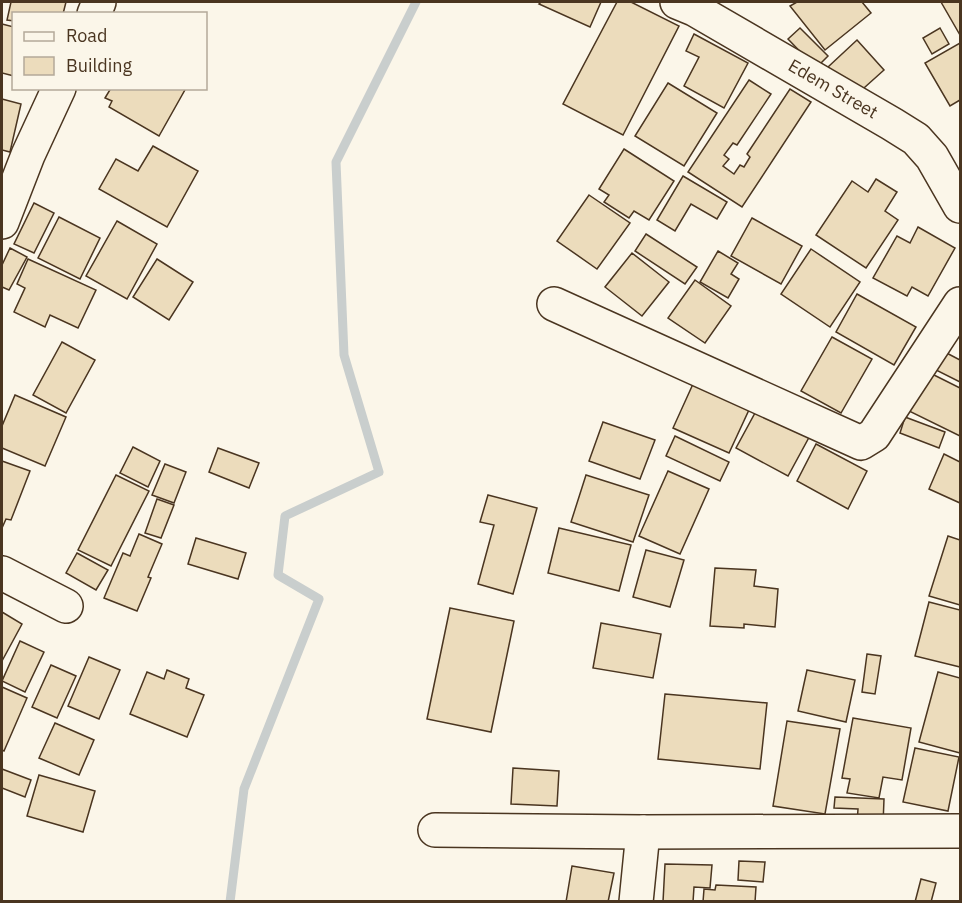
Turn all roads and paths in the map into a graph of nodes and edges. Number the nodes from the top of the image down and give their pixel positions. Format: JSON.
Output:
{"nodes":[{"id":1,"x":677,"y":2,"type":"edge"},
{"id":2,"x":58,"y":90,"type":"edge"},
{"id":3,"x":960,"y":206,"type":"edge"},
{"id":4,"x":2,"y":222,"type":"edge"},
{"id":5,"x":554,"y":304,"type":"dead end"},
{"id":6,"x":960,"y":304,"type":"edge"},
{"id":7,"x":2,"y":573,"type":"edge"},
{"id":8,"x":66,"y":606,"type":"dead end"},
{"id":9,"x":435,"y":830,"type":"dead end"},
{"id":10,"x":960,"y":831,"type":"edge"},
{"id":11,"x":643,"y":832,"type":"junction"},
{"id":12,"x":636,"y":902,"type":"edge"}],
"edges":[{"from":1,"to":3,"type":"street","name":"Edem Street"},
{"from":2,"to":4,"type":"street"},
{"from":5,"to":6,"type":"street"},
{"from":7,"to":8,"type":"street"},
{"from":9,"to":11,"type":"street"},
{"from":10,"to":11,"type":"street"},
{"from":11,"to":12,"type":"street"}]}
